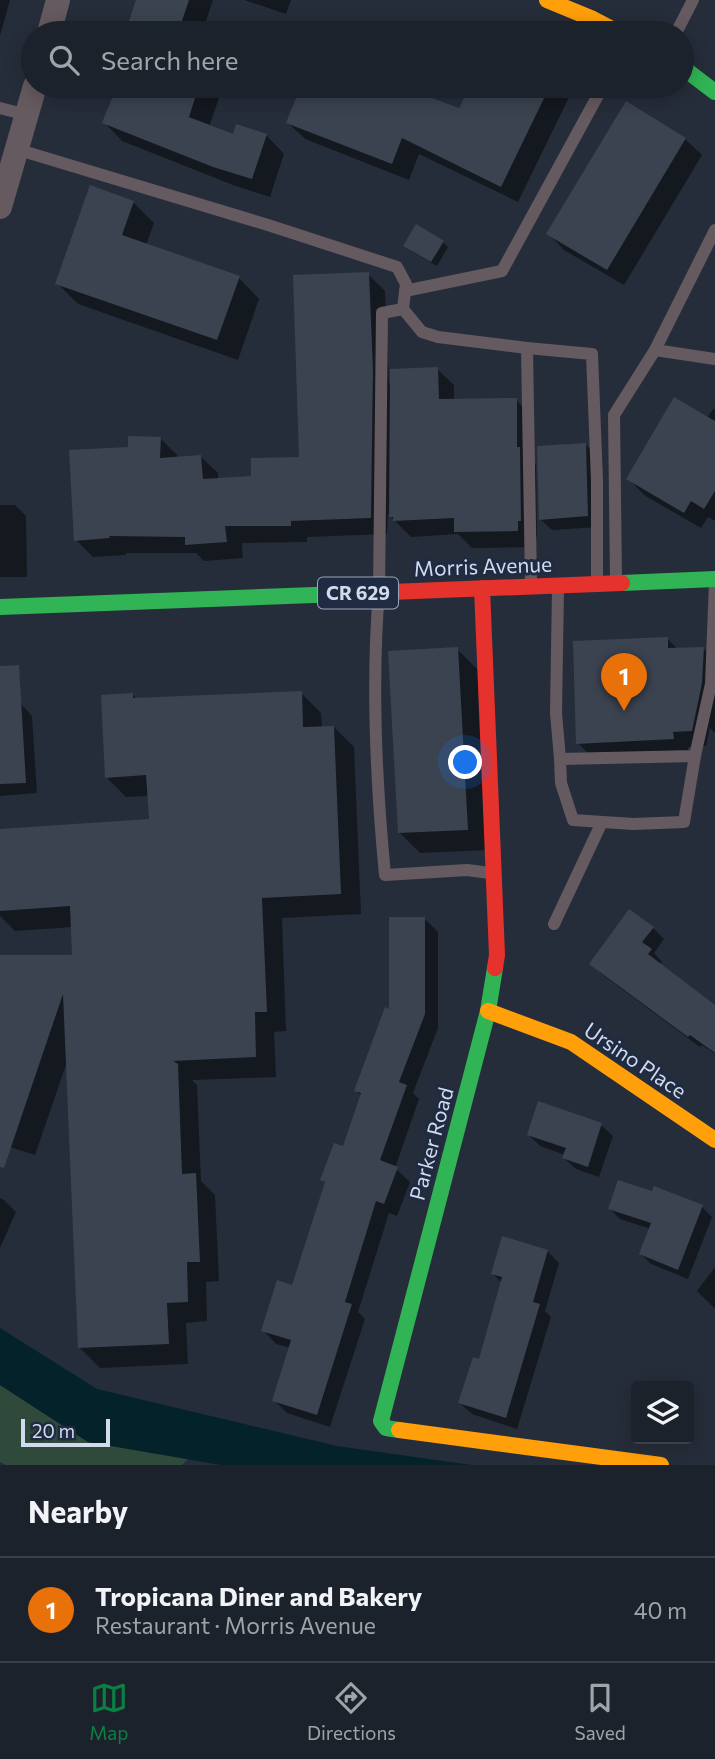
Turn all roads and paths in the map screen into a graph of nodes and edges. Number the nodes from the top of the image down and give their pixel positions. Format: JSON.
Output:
{"nodes":[{"id":1,"x":58,"y":0,"type":"edge"},
{"id":2,"x":547,"y":0,"type":"edge"},
{"id":3,"x":693,"y":0,"type":"edge"},
{"id":4,"x":570,"y":4,"type":"edge"},
{"id":5,"x":52,"y":21,"type":"edge"},
{"id":6,"x":597,"y":21,"type":"edge"},
{"id":7,"x":682,"y":21,"type":"edge"},
{"id":8,"x":694,"y":76,"type":"edge"},
{"id":9,"x":715,"y":92,"type":"edge"},
{"id":10,"x":32,"y":98,"type":"edge"},
{"id":11,"x":596,"y":98,"type":"edge"},
{"id":12,"x":0,"y":108,"type":"edge"},
{"id":13,"x":27,"y":115,"type":"junction"},
{"id":14,"x":16,"y":149,"type":"junction"},
{"id":15,"x":1,"y":203,"type":"edge"},
{"id":16,"x":715,"y":230,"type":"edge"},
{"id":17,"x":405,"y":291,"type":"junction"},
{"id":18,"x":403,"y":309,"type":"junction"},
{"id":19,"x":527,"y":348,"type":"junction"},
{"id":20,"x":655,"y":350,"type":"junction"},
{"id":21,"x":715,"y":359,"type":"edge"},
{"id":22,"x":715,"y":579,"type":"edge"},
{"id":23,"x":616,"y":582,"type":"junction"},
{"id":24,"x":597,"y":583,"type":"junction"},
{"id":25,"x":558,"y":585,"type":"junction"},
{"id":26,"x":531,"y":586,"type":"junction"},
{"id":27,"x":482,"y":588,"type":"junction"},
{"id":28,"x":379,"y":592,"type":"junction"},
{"id":29,"x":0,"y":607,"type":"edge"},
{"id":30,"x":695,"y":756,"type":"junction"},
{"id":31,"x":560,"y":759,"type":"junction"},
{"id":32,"x":602,"y":822,"type":"junction"},
{"id":33,"x":494,"y":873,"type":"junction"},
{"id":34,"x":554,"y":924,"type":"dead end"},
{"id":35,"x":488,"y":1012,"type":"junction"},
{"id":36,"x":715,"y":1140,"type":"edge"},
{"id":37,"x":661,"y":1465,"type":"edge"}],
"edges":[{"from":1,"to":5,"type":"street"},
{"from":2,"to":4,"type":"street"},
{"from":3,"to":7,"type":"lane"},
{"from":4,"to":6,"type":"street"},
{"from":8,"to":9,"type":"street"},
{"from":10,"to":13,"type":"street"},
{"from":11,"to":17,"type":"lane"},
{"from":12,"to":13,"type":"lane"},
{"from":13,"to":14,"type":"street"},
{"from":14,"to":15,"type":"street"},
{"from":14,"to":17,"type":"lane"},
{"from":16,"to":20,"type":"lane"},
{"from":17,"to":18,"type":"lane"},
{"from":18,"to":19,"type":"lane"},
{"from":18,"to":28,"type":"lane"},
{"from":19,"to":24,"type":"lane"},
{"from":19,"to":26,"type":"lane"},
{"from":20,"to":21,"type":"lane"},
{"from":20,"to":23,"type":"lane"},
{"from":22,"to":23,"type":"street","name":"Morris Avenue","number":"CR 629"},
{"from":22,"to":30,"type":"lane"},
{"from":23,"to":24,"type":"street","name":"Morris Avenue","number":"CR 629"},
{"from":24,"to":25,"type":"street","name":"Morris Avenue","number":"CR 629"},
{"from":25,"to":26,"type":"street","name":"Morris Avenue","number":"CR 629"},
{"from":25,"to":31,"type":"lane"},
{"from":26,"to":27,"type":"street","name":"Morris Avenue","number":"CR 629"},
{"from":27,"to":28,"type":"street","name":"Morris Avenue","number":"CR 629"},
{"from":27,"to":33,"type":"street","name":"Parker Road"},
{"from":28,"to":29,"type":"street","name":"Morris Avenue","number":"CR 629"},
{"from":28,"to":33,"type":"lane"},
{"from":30,"to":31,"type":"lane"},
{"from":30,"to":32,"type":"lane"},
{"from":31,"to":32,"type":"lane"},
{"from":32,"to":34,"type":"lane"},
{"from":33,"to":35,"type":"street","name":"Parker Road"},
{"from":35,"to":36,"type":"street","name":"Ursino Place"},
{"from":35,"to":37,"type":"street","name":"Parker Road"}]}
